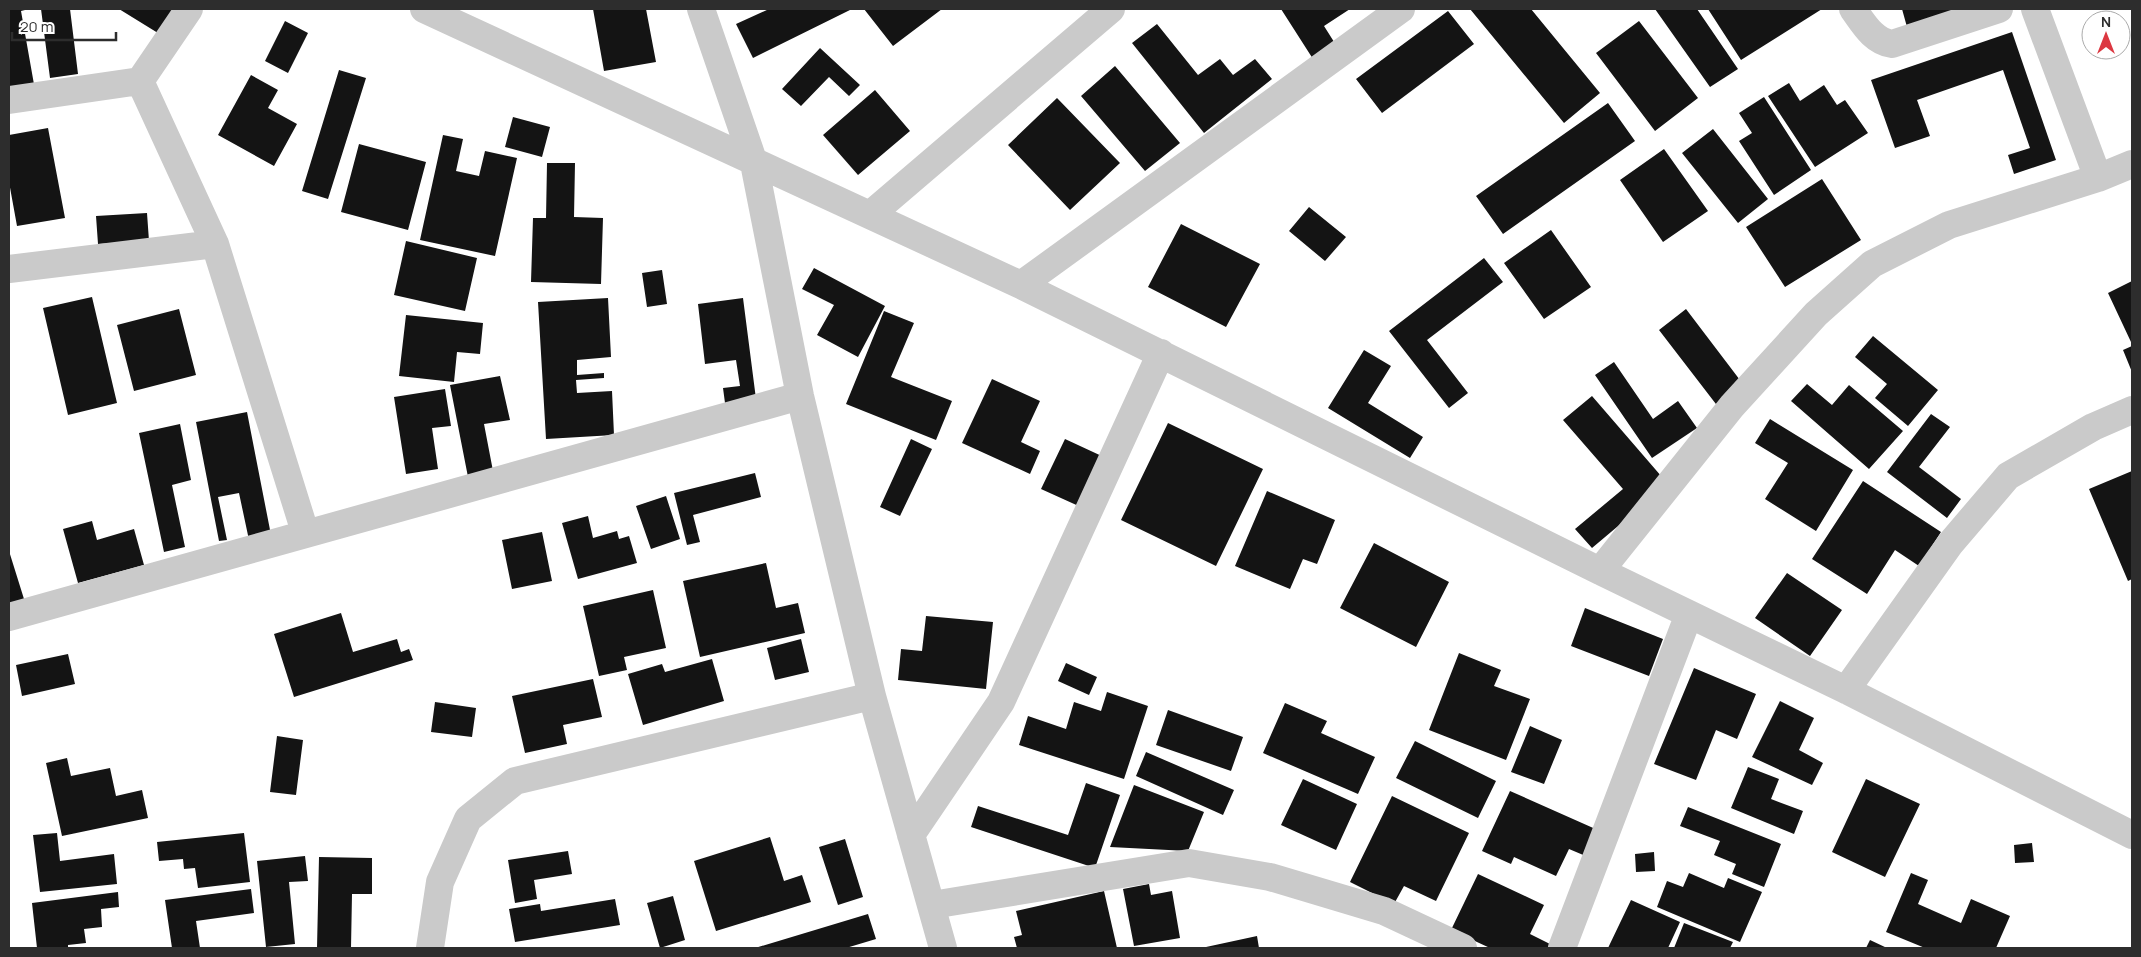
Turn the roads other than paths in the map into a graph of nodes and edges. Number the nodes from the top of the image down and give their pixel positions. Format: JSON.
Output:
{"nodes":[{"id":1,"x":189,"y":9,"type":"edge"},
{"id":2,"x":424,"y":9,"type":"edge"},
{"id":3,"x":701,"y":9,"type":"edge"},
{"id":4,"x":1111,"y":9,"type":"edge"},
{"id":5,"x":1401,"y":9,"type":"edge"},
{"id":6,"x":1853,"y":9,"type":"edge"},
{"id":7,"x":1999,"y":9,"type":"edge"},
{"id":8,"x":2035,"y":9,"type":"edge"},
{"id":9,"x":140,"y":81,"type":"junction"},
{"id":10,"x":9,"y":100,"type":"edge"},
{"id":11,"x":754,"y":163,"type":"junction"},
{"id":12,"x":2132,"y":164,"type":"edge"},
{"id":13,"x":2098,"y":178,"type":"junction"},
{"id":14,"x":870,"y":215,"type":"junction"},
{"id":15,"x":215,"y":244,"type":"junction"},
{"id":16,"x":9,"y":269,"type":"edge"},
{"id":17,"x":1021,"y":285,"type":"junction"},
{"id":18,"x":1161,"y":353,"type":"junction"},
{"id":19,"x":800,"y":396,"type":"junction"},
{"id":20,"x":2132,"y":410,"type":"edge"},
{"id":21,"x":305,"y":532,"type":"junction"},
{"id":22,"x":1600,"y":571,"type":"junction"},
{"id":23,"x":1689,"y":614,"type":"junction"},
{"id":24,"x":9,"y":617,"type":"edge"},
{"id":25,"x":1846,"y":690,"type":"junction"},
{"id":26,"x":872,"y":696,"type":"junction"},
{"id":27,"x":911,"y":835,"type":"junction"},
{"id":28,"x":2132,"y":835,"type":"edge"},
{"id":29,"x":932,"y":905,"type":"junction"},
{"id":30,"x":430,"y":948,"type":"edge"},
{"id":31,"x":943,"y":948,"type":"edge"},
{"id":32,"x":1463,"y":948,"type":"edge"},
{"id":33,"x":1562,"y":948,"type":"edge"}],
"edges":[{"from":1,"to":9,"type":"street"},
{"from":2,"to":11,"type":"street"},
{"from":3,"to":11,"type":"street"},
{"from":4,"to":14,"type":"street"},
{"from":5,"to":17,"type":"street"},
{"from":6,"to":7,"type":"street"},
{"from":8,"to":13,"type":"street"},
{"from":9,"to":10,"type":"street"},
{"from":9,"to":15,"type":"street"},
{"from":11,"to":14,"type":"street"},
{"from":11,"to":19,"type":"street"},
{"from":12,"to":13,"type":"street"},
{"from":13,"to":22,"type":"street"},
{"from":14,"to":17,"type":"street"},
{"from":15,"to":16,"type":"street"},
{"from":15,"to":21,"type":"street"},
{"from":17,"to":18,"type":"street"},
{"from":18,"to":22,"type":"street"},
{"from":18,"to":27,"type":"street"},
{"from":19,"to":21,"type":"street"},
{"from":19,"to":26,"type":"street"},
{"from":20,"to":25,"type":"street"},
{"from":21,"to":24,"type":"street"},
{"from":22,"to":23,"type":"street"},
{"from":23,"to":25,"type":"street"},
{"from":23,"to":33,"type":"street"},
{"from":25,"to":28,"type":"street"},
{"from":26,"to":27,"type":"street"},
{"from":26,"to":30,"type":"street"},
{"from":27,"to":29,"type":"street"},
{"from":29,"to":31,"type":"street"},
{"from":29,"to":32,"type":"street"}]}
